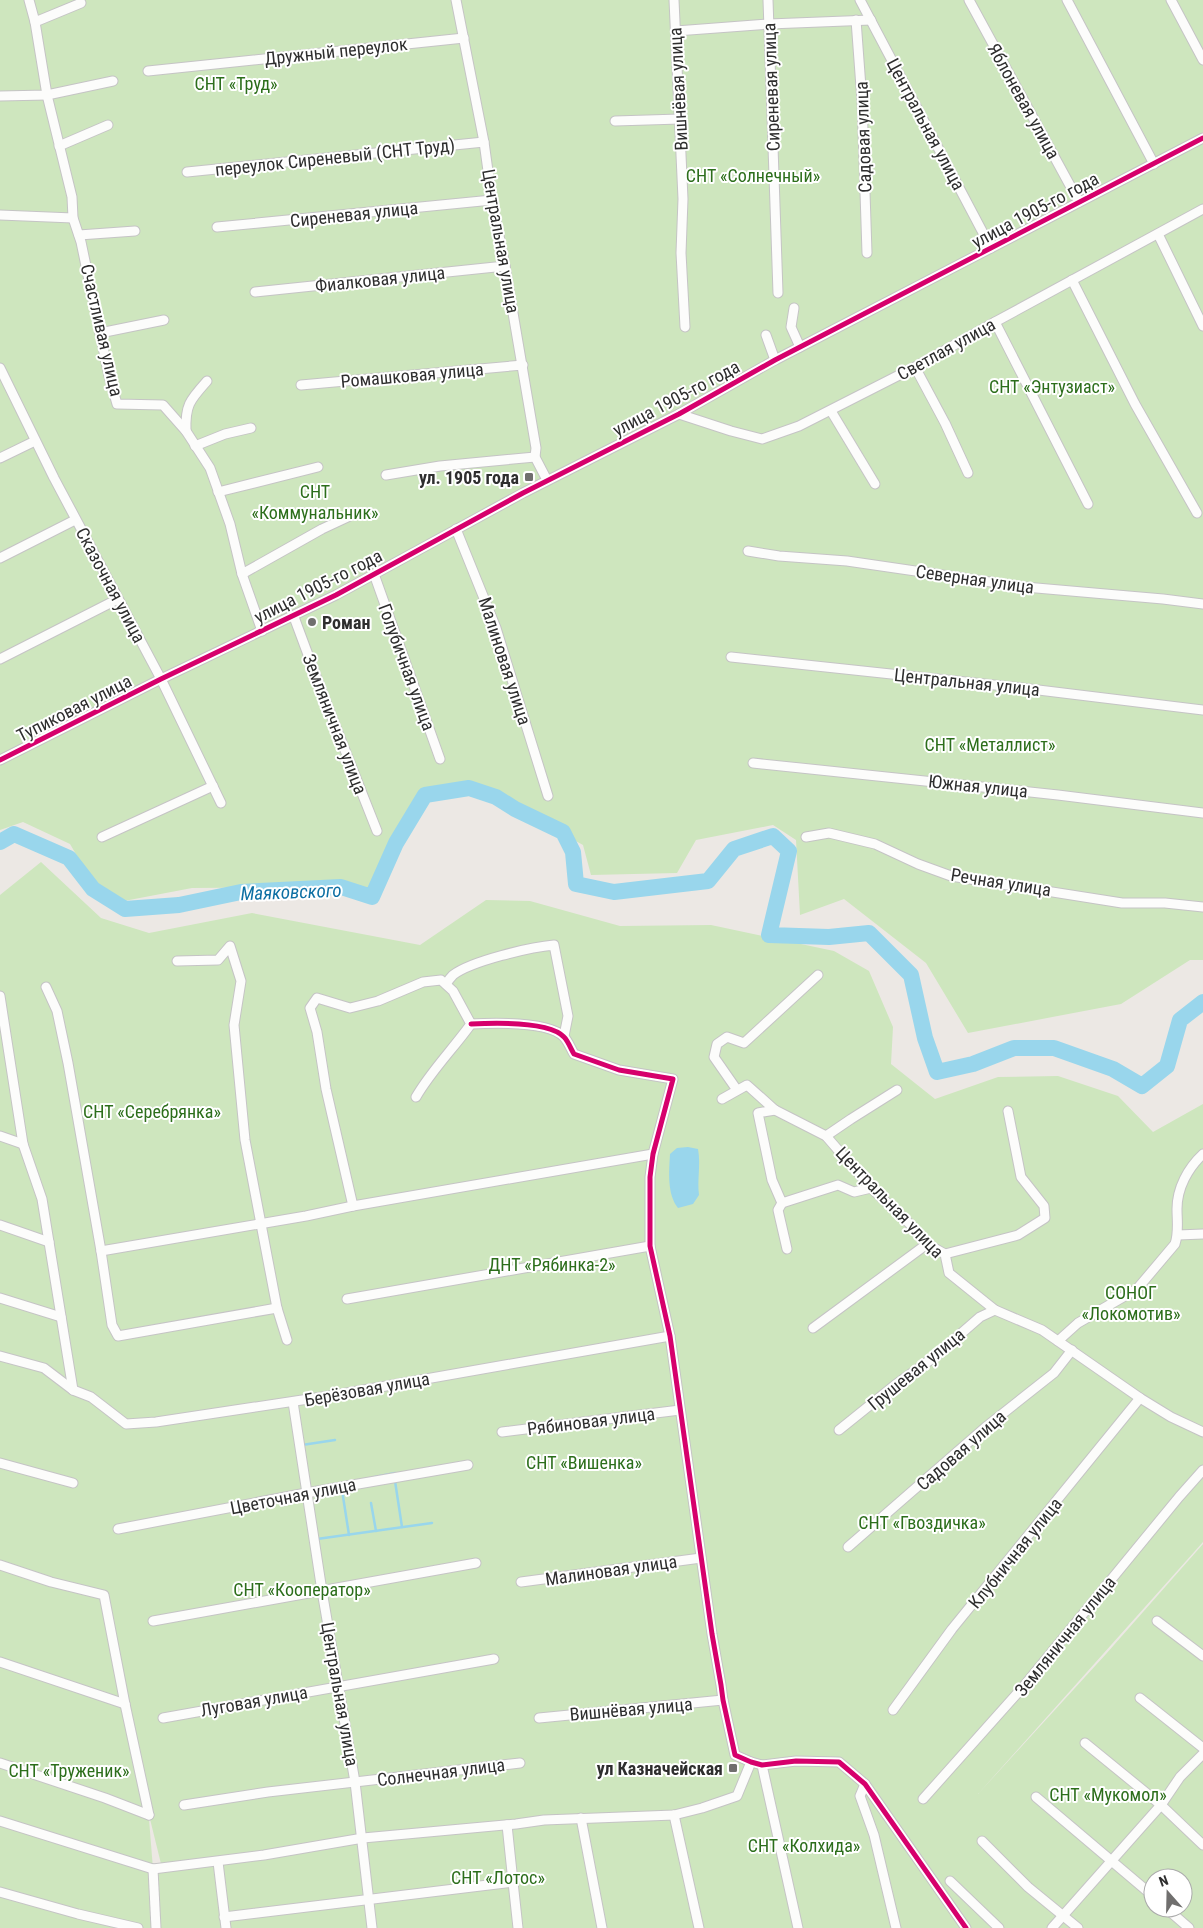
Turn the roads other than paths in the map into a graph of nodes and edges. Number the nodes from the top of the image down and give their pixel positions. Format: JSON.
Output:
{"nodes":[{"id":1,"x":29,"y":0,"type":"edge"},
{"id":2,"x":456,"y":0,"type":"edge"},
{"id":3,"x":674,"y":0,"type":"edge"},
{"id":4,"x":768,"y":0,"type":"edge"},
{"id":5,"x":860,"y":0,"type":"edge"},
{"id":6,"x":968,"y":0,"type":"edge"},
{"id":7,"x":1067,"y":0,"type":"edge"},
{"id":8,"x":1171,"y":0,"type":"edge"},
{"id":9,"x":82,"y":3,"type":"dead end"},
{"id":10,"x":856,"y":20,"type":"junction"},
{"id":11,"x":871,"y":20,"type":"junction"},
{"id":12,"x":35,"y":22,"type":"junction"},
{"id":13,"x":769,"y":24,"type":"junction"},
{"id":14,"x":676,"y":31,"type":"junction"},
{"id":15,"x":464,"y":38,"type":"junction"},
{"id":16,"x":1203,"y":60,"type":"edge"},
{"id":17,"x":148,"y":71,"type":"dead end"},
{"id":18,"x":113,"y":81,"type":"dead end"},
{"id":19,"x":0,"y":96,"type":"edge"},
{"id":20,"x":47,"y":96,"type":"junction"},
{"id":21,"x":680,"y":119,"type":"junction"},
{"id":22,"x":615,"y":121,"type":"dead end"},
{"id":23,"x":108,"y":125,"type":"dead end"},
{"id":24,"x":1203,"y":138,"type":"edge"},
{"id":25,"x":484,"y":142,"type":"junction"},
{"id":26,"x":59,"y":146,"type":"junction"},
{"id":27,"x":1154,"y":164,"type":"junction"},
{"id":28,"x":187,"y":172,"type":"dead end"},
{"id":29,"x":492,"y":200,"type":"junction"},
{"id":30,"x":1079,"y":202,"type":"junction"},
{"id":31,"x":1203,"y":209,"type":"edge"},
{"id":32,"x":0,"y":215,"type":"edge"},
{"id":33,"x":73,"y":218,"type":"junction"},
{"id":34,"x":217,"y":228,"type":"dead end"},
{"id":35,"x":135,"y":232,"type":"dead end"},
{"id":36,"x":1158,"y":234,"type":"junction"},
{"id":37,"x":79,"y":235,"type":"junction"},
{"id":38,"x":991,"y":248,"type":"junction"},
{"id":39,"x":867,"y":253,"type":"dead end"},
{"id":40,"x":505,"y":266,"type":"junction"},
{"id":41,"x":1072,"y":280,"type":"junction"},
{"id":42,"x":255,"y":292,"type":"dead end"},
{"id":43,"x":778,"y":293,"type":"dead end"},
{"id":44,"x":794,"y":308,"type":"dead end"},
{"id":45,"x":164,"y":320,"type":"dead end"},
{"id":46,"x":995,"y":322,"type":"junction"},
{"id":47,"x":1203,"y":326,"type":"edge"},
{"id":48,"x":685,"y":327,"type":"dead end"},
{"id":49,"x":100,"y":333,"type":"junction"},
{"id":50,"x":766,"y":335,"type":"dead end"},
{"id":51,"x":800,"y":347,"type":"junction"},
{"id":52,"x":775,"y":360,"type":"junction"},
{"id":53,"x":522,"y":365,"type":"junction"},
{"id":54,"x":915,"y":367,"type":"junction"},
{"id":55,"x":0,"y":368,"type":"edge"},
{"id":56,"x":207,"y":381,"type":"dead end"},
{"id":57,"x":301,"y":385,"type":"dead end"},
{"id":58,"x":831,"y":411,"type":"junction"},
{"id":59,"x":679,"y":414,"type":"junction"},
{"id":60,"x":251,"y":428,"type":"dead end"},
{"id":61,"x":186,"y":431,"type":"junction"},
{"id":62,"x":34,"y":441,"type":"junction"},
{"id":63,"x":195,"y":446,"type":"junction"},
{"id":64,"x":535,"y":457,"type":"junction"},
{"id":65,"x":0,"y":458,"type":"edge"},
{"id":66,"x":318,"y":466,"type":"dead end"},
{"id":67,"x":968,"y":473,"type":"dead end"},
{"id":68,"x":386,"y":475,"type":"dead end"},
{"id":69,"x":547,"y":480,"type":"junction"},
{"id":70,"x":875,"y":484,"type":"dead end"},
{"id":71,"x":218,"y":492,"type":"junction"},
{"id":72,"x":1088,"y":504,"type":"dead end"},
{"id":73,"x":1197,"y":513,"type":"dead end"},
{"id":74,"x":352,"y":515,"type":"dead end"},
{"id":75,"x":76,"y":520,"type":"junction"},
{"id":76,"x":456,"y":529,"type":"junction"},
{"id":77,"x":748,"y":550,"type":"dead end"},
{"id":78,"x":0,"y":558,"type":"edge"},
{"id":79,"x":242,"y":574,"type":"junction"},
{"id":80,"x":374,"y":574,"type":"junction"},
{"id":81,"x":118,"y":598,"type":"junction"},
{"id":82,"x":1203,"y":604,"type":"edge"},
{"id":83,"x":294,"y":617,"type":"junction"},
{"id":84,"x":262,"y":631,"type":"junction"},
{"id":85,"x":731,"y":657,"type":"dead end"},
{"id":86,"x":0,"y":659,"type":"edge"},
{"id":87,"x":161,"y":679,"type":"junction"},
{"id":88,"x":1203,"y":710,"type":"edge"},
{"id":89,"x":440,"y":759,"type":"dead end"},
{"id":90,"x":0,"y":760,"type":"edge"},
{"id":91,"x":753,"y":763,"type":"dead end"},
{"id":92,"x":213,"y":786,"type":"junction"},
{"id":93,"x":548,"y":796,"type":"dead end"},
{"id":94,"x":221,"y":803,"type":"dead end"},
{"id":95,"x":1203,"y":812,"type":"edge"},
{"id":96,"x":377,"y":831,"type":"dead end"},
{"id":97,"x":102,"y":837,"type":"dead end"},
{"id":98,"x":806,"y":837,"type":"dead end"},
{"id":99,"x":1203,"y":907,"type":"edge"},
{"id":100,"x":177,"y":961,"type":"dead end"},
{"id":101,"x":818,"y":975,"type":"dead end"},
{"id":102,"x":446,"y":984,"type":"junction"},
{"id":103,"x":46,"y":987,"type":"dead end"},
{"id":104,"x":0,"y":996,"type":"edge"},
{"id":105,"x":471,"y":1024,"type":"junction"},
{"id":106,"x":564,"y":1036,"type":"junction"},
{"id":107,"x":4,"y":1037,"type":"edge"},
{"id":108,"x":737,"y":1090,"type":"junction"},
{"id":109,"x":897,"y":1090,"type":"dead end"},
{"id":110,"x":416,"y":1097,"type":"dead end"},
{"id":111,"x":722,"y":1099,"type":"dead end"},
{"id":112,"x":775,"y":1110,"type":"junction"},
{"id":113,"x":1008,"y":1111,"type":"dead end"},
{"id":114,"x":0,"y":1136,"type":"edge"},
{"id":115,"x":826,"y":1136,"type":"junction"},
{"id":116,"x":23,"y":1144,"type":"junction"},
{"id":117,"x":653,"y":1154,"type":"junction"},
{"id":118,"x":1203,"y":1154,"type":"edge"},
{"id":119,"x":871,"y":1188,"type":"junction"},
{"id":120,"x":782,"y":1203,"type":"junction"},
{"id":121,"x":353,"y":1206,"type":"junction"},
{"id":122,"x":261,"y":1223,"type":"junction"},
{"id":123,"x":0,"y":1225,"type":"edge"},
{"id":124,"x":1178,"y":1234,"type":"junction"},
{"id":125,"x":1203,"y":1234,"type":"edge"},
{"id":126,"x":49,"y":1242,"type":"junction"},
{"id":127,"x":928,"y":1244,"type":"junction"},
{"id":128,"x":650,"y":1246,"type":"junction"},
{"id":129,"x":787,"y":1249,"type":"dead end"},
{"id":130,"x":101,"y":1251,"type":"junction"},
{"id":131,"x":944,"y":1254,"type":"junction"},
{"id":132,"x":0,"y":1298,"type":"edge"},
{"id":133,"x":347,"y":1298,"type":"dead end"},
{"id":134,"x":277,"y":1308,"type":"junction"},
{"id":135,"x":995,"y":1310,"type":"junction"},
{"id":136,"x":61,"y":1317,"type":"junction"},
{"id":137,"x":813,"y":1328,"type":"dead end"},
{"id":138,"x":670,"y":1336,"type":"junction"},
{"id":139,"x":287,"y":1340,"type":"dead end"},
{"id":140,"x":1058,"y":1341,"type":"junction"},
{"id":141,"x":1072,"y":1350,"type":"junction"},
{"id":142,"x":0,"y":1356,"type":"edge"},
{"id":143,"x":73,"y":1390,"type":"junction"},
{"id":144,"x":1140,"y":1398,"type":"junction"},
{"id":145,"x":293,"y":1402,"type":"junction"},
{"id":146,"x":680,"y":1410,"type":"junction"},
{"id":147,"x":839,"y":1430,"type":"dead end"},
{"id":148,"x":502,"y":1432,"type":"dead end"},
{"id":149,"x":1203,"y":1432,"type":"edge"},
{"id":150,"x":0,"y":1463,"type":"edge"},
{"id":151,"x":468,"y":1465,"type":"dead end"},
{"id":152,"x":1203,"y":1470,"type":"edge"},
{"id":153,"x":73,"y":1483,"type":"dead end"},
{"id":154,"x":306,"y":1493,"type":"junction"},
{"id":155,"x":118,"y":1530,"type":"dead end"},
{"id":156,"x":848,"y":1547,"type":"dead end"},
{"id":157,"x":701,"y":1558,"type":"junction"},
{"id":158,"x":476,"y":1562,"type":"dead end"},
{"id":159,"x":0,"y":1565,"type":"edge"},
{"id":160,"x":521,"y":1582,"type":"dead end"},
{"id":161,"x":322,"y":1591,"type":"junction"},
{"id":162,"x":1157,"y":1620,"type":"dead end"},
{"id":163,"x":154,"y":1621,"type":"dead end"},
{"id":164,"x":1203,"y":1656,"type":"edge"},
{"id":165,"x":494,"y":1659,"type":"dead end"},
{"id":166,"x":0,"y":1662,"type":"edge"},
{"id":167,"x":338,"y":1686,"type":"junction"},
{"id":168,"x":1140,"y":1698,"type":"dead end"},
{"id":169,"x":722,"y":1700,"type":"junction"},
{"id":170,"x":125,"y":1704,"type":"junction"},
{"id":171,"x":893,"y":1710,"type":"dead end"},
{"id":172,"x":162,"y":1718,"type":"dead end"},
{"id":173,"x":539,"y":1718,"type":"dead end"},
{"id":174,"x":1085,"y":1743,"type":"dead end"},
{"id":175,"x":1203,"y":1748,"type":"edge"},
{"id":176,"x":1203,"y":1754,"type":"edge"},
{"id":177,"x":751,"y":1762,"type":"junction"},
{"id":178,"x":0,"y":1763,"type":"edge"},
{"id":179,"x":520,"y":1763,"type":"dead end"},
{"id":180,"x":762,"y":1765,"type":"junction"},
{"id":181,"x":355,"y":1782,"type":"junction"},
{"id":182,"x":865,"y":1784,"type":"junction"},
{"id":183,"x":1036,"y":1797,"type":"dead end"},
{"id":184,"x":923,"y":1799,"type":"dead end"},
{"id":185,"x":184,"y":1805,"type":"dead end"},
{"id":186,"x":1161,"y":1805,"type":"junction"},
{"id":187,"x":674,"y":1815,"type":"junction"},
{"id":188,"x":581,"y":1818,"type":"junction"},
{"id":189,"x":0,"y":1821,"type":"edge"},
{"id":190,"x":507,"y":1825,"type":"junction"},
{"id":191,"x":363,"y":1838,"type":"junction"},
{"id":192,"x":982,"y":1841,"type":"dead end"},
{"id":193,"x":1203,"y":1845,"type":"edge"},
{"id":194,"x":1112,"y":1861,"type":"junction"},
{"id":195,"x":218,"y":1862,"type":"junction"},
{"id":196,"x":153,"y":1870,"type":"junction"},
{"id":197,"x":950,"y":1881,"type":"dead end"},
{"id":198,"x":513,"y":1882,"type":"junction"},
{"id":199,"x":1143,"y":1887,"type":"edge"},
{"id":200,"x":0,"y":1892,"type":"edge"},
{"id":201,"x":368,"y":1899,"type":"junction"},
{"id":202,"x":224,"y":1916,"type":"junction"},
{"id":203,"x":1064,"y":1916,"type":"junction"},
{"id":204,"x":1178,"y":1918,"type":"edge"},
{"id":205,"x":138,"y":1928,"type":"edge"},
{"id":206,"x":156,"y":1928,"type":"edge"},
{"id":207,"x":226,"y":1928,"type":"edge"},
{"id":208,"x":372,"y":1928,"type":"edge"},
{"id":209,"x":518,"y":1928,"type":"edge"},
{"id":210,"x":602,"y":1928,"type":"edge"},
{"id":211,"x":698,"y":1928,"type":"edge"},
{"id":212,"x":798,"y":1928,"type":"edge"},
{"id":213,"x":896,"y":1928,"type":"edge"},
{"id":214,"x":966,"y":1928,"type":"edge"},
{"id":215,"x":999,"y":1928,"type":"edge"},
{"id":216,"x":1052,"y":1928,"type":"edge"},
{"id":217,"x":1078,"y":1928,"type":"edge"},
{"id":218,"x":1189,"y":1928,"type":"edge"}],
"edges":[{"from":1,"to":12,"type":"street","name":"Счастливая улица"},
{"from":2,"to":15,"type":"street","name":"Центральная улица"},
{"from":3,"to":14,"type":"street","name":"Вишнёвая улица"},
{"from":4,"to":13,"type":"street","name":"Сиреневая улица"},
{"from":5,"to":11,"type":"street","name":"Центральная улица"},
{"from":6,"to":30,"type":"street","name":"Яблоневая улица"},
{"from":7,"to":27,"type":"street"},
{"from":8,"to":16,"type":"street"},
{"from":9,"to":12,"type":"street"},
{"from":10,"to":11,"type":"street"},
{"from":10,"to":13,"type":"street"},
{"from":10,"to":39,"type":"street","name":"Садовая улица"},
{"from":11,"to":38,"type":"street","name":"Центральная улица"},
{"from":12,"to":20,"type":"street","name":"Счастливая улица"},
{"from":13,"to":14,"type":"street"},
{"from":13,"to":43,"type":"street","name":"Сиреневая улица"},
{"from":14,"to":21,"type":"street","name":"Вишнёвая улица"},
{"from":15,"to":17,"type":"street","name":"Дружный переулок"},
{"from":15,"to":25,"type":"street","name":"Центральная улица"},
{"from":18,"to":20,"type":"street"},
{"from":19,"to":20,"type":"street"},
{"from":20,"to":26,"type":"street","name":"Счастливая улица"},
{"from":21,"to":22,"type":"street"},
{"from":21,"to":48,"type":"street","name":"Вишнёвая улица"},
{"from":23,"to":26,"type":"street"},
{"from":24,"to":27,"type":"street","name":"улица 1905-го года"},
{"from":25,"to":28,"type":"street","name":"переулок Сиреневый (СНТ Труд)"},
{"from":25,"to":29,"type":"street","name":"Центральная улица"},
{"from":26,"to":33,"type":"street","name":"Счастливая улица"},
{"from":27,"to":30,"type":"street","name":"улица 1905-го года"},
{"from":29,"to":34,"type":"street","name":"Сиреневая улица"},
{"from":29,"to":40,"type":"street","name":"Центральная улица"},
{"from":30,"to":38,"type":"street","name":"улица 1905-го года"},
{"from":31,"to":36,"type":"street","name":"Светлая улица"},
{"from":32,"to":33,"type":"street"},
{"from":33,"to":37,"type":"street","name":"Счастливая улица"},
{"from":35,"to":37,"type":"street"},
{"from":36,"to":41,"type":"street","name":"Светлая улица"},
{"from":36,"to":47,"type":"street"},
{"from":37,"to":49,"type":"street","name":"Счастливая улица"},
{"from":38,"to":51,"type":"street","name":"улица 1905-го года"},
{"from":40,"to":42,"type":"street","name":"Фиалковая улица"},
{"from":40,"to":53,"type":"street","name":"Центральная улица"},
{"from":41,"to":46,"type":"street","name":"Светлая улица"},
{"from":41,"to":73,"type":"street"},
{"from":44,"to":51,"type":"street"},
{"from":45,"to":49,"type":"street"},
{"from":46,"to":54,"type":"street","name":"Светлая улица"},
{"from":46,"to":72,"type":"street"},
{"from":49,"to":61,"type":"street","name":"Счастливая улица"},
{"from":50,"to":52,"type":"street"},
{"from":51,"to":52,"type":"street","name":"улица 1905-го года"},
{"from":52,"to":59,"type":"street","name":"улица 1905-го года"},
{"from":53,"to":57,"type":"street","name":"Ромашковая улица"},
{"from":53,"to":64,"type":"street","name":"Центральная улица"},
{"from":54,"to":58,"type":"street","name":"Светлая улица"},
{"from":54,"to":67,"type":"street"},
{"from":55,"to":62,"type":"street","name":"Сказочная улица"},
{"from":56,"to":61,"type":"street"},
{"from":58,"to":59,"type":"street","name":"Светлая улица"},
{"from":58,"to":70,"type":"street"},
{"from":59,"to":69,"type":"street","name":"улица 1905-го года"},
{"from":60,"to":63,"type":"street"},
{"from":61,"to":63,"type":"street","name":"Счастливая улица"},
{"from":62,"to":65,"type":"street"},
{"from":62,"to":75,"type":"street","name":"Сказочная улица"},
{"from":63,"to":71,"type":"street","name":"Счастливая улица"},
{"from":64,"to":68,"type":"street"},
{"from":64,"to":69,"type":"street","name":"Центральная улица"},
{"from":66,"to":71,"type":"street"},
{"from":69,"to":76,"type":"street","name":"улица 1905-го года"},
{"from":71,"to":79,"type":"street","name":"Счастливая улица"},
{"from":74,"to":79,"type":"street"},
{"from":75,"to":78,"type":"street"},
{"from":75,"to":81,"type":"street","name":"Сказочная улица"},
{"from":76,"to":80,"type":"street","name":"улица 1905-го года"},
{"from":76,"to":93,"type":"street","name":"Малиновая улица"},
{"from":77,"to":82,"type":"street","name":"Северная улица"},
{"from":79,"to":84,"type":"street","name":"Счастливая улица"},
{"from":80,"to":83,"type":"street","name":"улица 1905-го года"},
{"from":80,"to":89,"type":"street","name":"Голубичная улица"},
{"from":81,"to":86,"type":"street"},
{"from":81,"to":87,"type":"street","name":"Сказочная улица"},
{"from":83,"to":84,"type":"street","name":"улица 1905-го года"},
{"from":83,"to":96,"type":"street","name":"Земляничная улица"},
{"from":84,"to":87,"type":"street","name":"улица 1905-го года"},
{"from":85,"to":88,"type":"street","name":"Центральная улица"},
{"from":87,"to":90,"type":"street","name":"Тупиковая улица"},
{"from":87,"to":92,"type":"street","name":"Сказочная улица"},
{"from":91,"to":95,"type":"street","name":"Южная улица"},
{"from":92,"to":94,"type":"street","name":"Сказочная улица"},
{"from":92,"to":97,"type":"street"},
{"from":98,"to":99,"type":"street","name":"Речная улица"},
{"from":100,"to":122,"type":"street"},
{"from":101,"to":108,"type":"street"},
{"from":102,"to":105,"type":"street"},
{"from":102,"to":106,"type":"street"},
{"from":102,"to":121,"type":"street"},
{"from":103,"to":130,"type":"street"},
{"from":104,"to":107,"type":"street"},
{"from":105,"to":106,"type":"street"},
{"from":105,"to":110,"type":"street"},
{"from":106,"to":117,"type":"street"},
{"from":107,"to":116,"type":"street"},
{"from":108,"to":111,"type":"street"},
{"from":108,"to":112,"type":"street","name":"Центральная улица"},
{"from":109,"to":115,"type":"street"},
{"from":112,"to":115,"type":"street","name":"Центральная улица"},
{"from":112,"to":120,"type":"street"},
{"from":113,"to":131,"type":"street"},
{"from":114,"to":116,"type":"street"},
{"from":115,"to":119,"type":"street","name":"Центральная улица"},
{"from":116,"to":126,"type":"street"},
{"from":117,"to":121,"type":"street"},
{"from":117,"to":128,"type":"street"},
{"from":118,"to":124,"type":"street"},
{"from":119,"to":120,"type":"street"},
{"from":119,"to":127,"type":"street","name":"Центральная улица"},
{"from":120,"to":129,"type":"street"},
{"from":121,"to":122,"type":"street"},
{"from":122,"to":130,"type":"street"},
{"from":122,"to":134,"type":"street"},
{"from":123,"to":126,"type":"street"},
{"from":124,"to":125,"type":"street"},
{"from":124,"to":140,"type":"street"},
{"from":126,"to":136,"type":"street"},
{"from":127,"to":131,"type":"street","name":"Центральная улица"},
{"from":127,"to":137,"type":"street"},
{"from":128,"to":133,"type":"street"},
{"from":128,"to":138,"type":"street"},
{"from":130,"to":134,"type":"street"},
{"from":131,"to":135,"type":"street","name":"Центральная улица"},
{"from":132,"to":136,"type":"street"},
{"from":134,"to":139,"type":"street"},
{"from":135,"to":140,"type":"street","name":"Центральная улица"},
{"from":135,"to":147,"type":"street","name":"Грушевая улица"},
{"from":136,"to":143,"type":"street"},
{"from":138,"to":145,"type":"street","name":"Берёзовая улица"},
{"from":138,"to":146,"type":"street"},
{"from":140,"to":141,"type":"street","name":"Центральная улица"},
{"from":141,"to":144,"type":"street","name":"Центральная улица"},
{"from":141,"to":156,"type":"street","name":"Садовая улица"},
{"from":142,"to":143,"type":"street","name":"Берёзовая улица"},
{"from":143,"to":145,"type":"street","name":"Берёзовая улица"},
{"from":144,"to":149,"type":"street","name":"Центральная улица"},
{"from":144,"to":171,"type":"street","name":"Клубничная улица"},
{"from":145,"to":154,"type":"street","name":"Центральная улица"},
{"from":146,"to":148,"type":"street","name":"Рябиновая улица"},
{"from":146,"to":157,"type":"street"},
{"from":150,"to":153,"type":"street"},
{"from":151,"to":154,"type":"street","name":"Цветочная улица"},
{"from":152,"to":184,"type":"street","name":"Земляничная улица"},
{"from":154,"to":155,"type":"street","name":"Цветочная улица"},
{"from":154,"to":161,"type":"street","name":"Центральная улица"},
{"from":157,"to":160,"type":"street","name":"Малиновая улица"},
{"from":157,"to":169,"type":"street"},
{"from":158,"to":161,"type":"street"},
{"from":159,"to":170,"type":"street"},
{"from":161,"to":163,"type":"street"},
{"from":161,"to":167,"type":"street","name":"Центральная улица"},
{"from":162,"to":164,"type":"street"},
{"from":165,"to":167,"type":"street","name":"Луговая улица"},
{"from":166,"to":170,"type":"street"},
{"from":167,"to":172,"type":"street","name":"Луговая улица"},
{"from":167,"to":181,"type":"street","name":"Центральная улица"},
{"from":168,"to":175,"type":"street"},
{"from":169,"to":173,"type":"street","name":"Вишнёвая улица"},
{"from":169,"to":177,"type":"street"},
{"from":170,"to":178,"type":"street"},
{"from":174,"to":186,"type":"street"},
{"from":176,"to":186,"type":"street"},
{"from":177,"to":180,"type":"street"},
{"from":177,"to":187,"type":"street"},
{"from":179,"to":181,"type":"street","name":"Солнечная улица"},
{"from":180,"to":182,"type":"street"},
{"from":180,"to":212,"type":"street"},
{"from":181,"to":185,"type":"street","name":"Солнечная улица"},
{"from":181,"to":191,"type":"street","name":"Центральная улица"},
{"from":182,"to":213,"type":"street"},
{"from":182,"to":214,"type":"street"},
{"from":183,"to":194,"type":"street"},
{"from":186,"to":193,"type":"street"},
{"from":186,"to":194,"type":"street"},
{"from":187,"to":188,"type":"street"},
{"from":187,"to":211,"type":"street"},
{"from":188,"to":190,"type":"street"},
{"from":188,"to":210,"type":"street"},
{"from":189,"to":196,"type":"street"},
{"from":190,"to":191,"type":"street"},
{"from":190,"to":198,"type":"street"},
{"from":191,"to":195,"type":"street"},
{"from":191,"to":201,"type":"street","name":"Центральная улица"},
{"from":192,"to":203,"type":"street"},
{"from":194,"to":199,"type":"street"},
{"from":194,"to":203,"type":"street"},
{"from":195,"to":196,"type":"street"},
{"from":195,"to":202,"type":"street"},
{"from":196,"to":206,"type":"street"},
{"from":197,"to":215,"type":"street"},
{"from":198,"to":201,"type":"street"},
{"from":198,"to":209,"type":"street"},
{"from":200,"to":205,"type":"street"},
{"from":201,"to":202,"type":"street"},
{"from":201,"to":208,"type":"street","name":"Центральная улица"},
{"from":202,"to":207,"type":"street"},
{"from":203,"to":216,"type":"street"},
{"from":203,"to":217,"type":"street"},
{"from":204,"to":218,"type":"street"}]}
